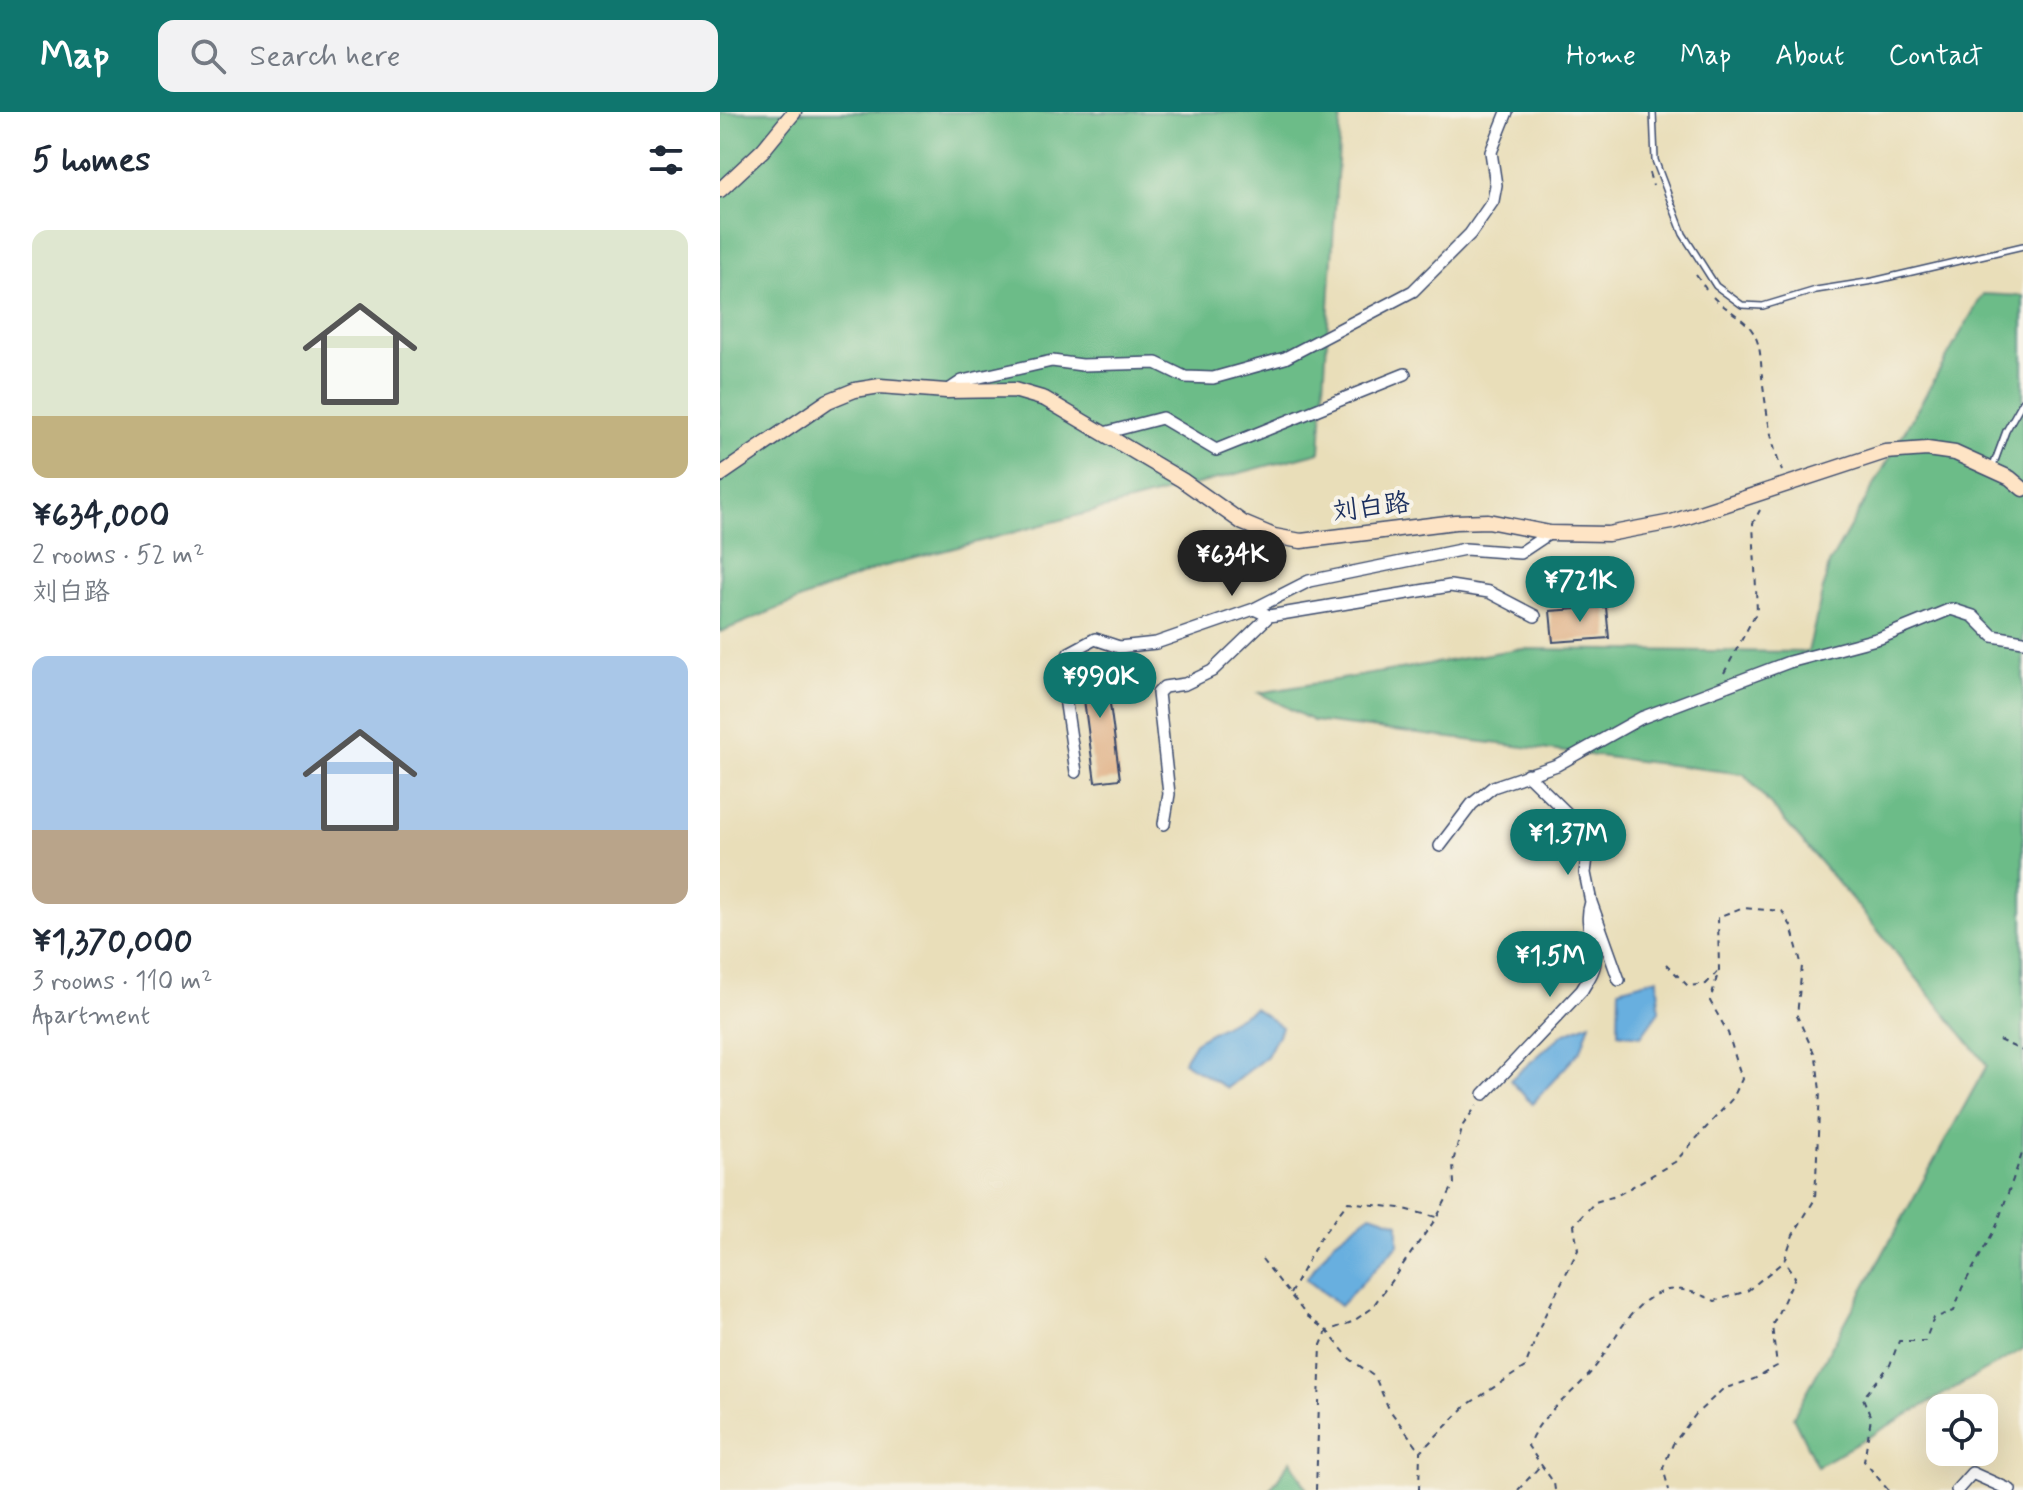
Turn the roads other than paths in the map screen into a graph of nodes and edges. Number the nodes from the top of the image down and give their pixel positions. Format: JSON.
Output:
{"nodes":[{"id":1,"x":794,"y":112,"type":"edge"},
{"id":2,"x":1507,"y":112,"type":"edge"},
{"id":3,"x":1653,"y":112,"type":"edge"},
{"id":4,"x":720,"y":190,"type":"edge"},
{"id":5,"x":2023,"y":246,"type":"edge"},
{"id":6,"x":1405,"y":374,"type":"dead end"},
{"id":7,"x":946,"y":391,"type":"junction"},
{"id":8,"x":2023,"y":401,"type":"edge"},
{"id":9,"x":1104,"y":433,"type":"junction"},
{"id":10,"x":1992,"y":470,"type":"junction"},
{"id":11,"x":720,"y":475,"type":"edge"},
{"id":12,"x":2023,"y":489,"type":"edge"},
{"id":13,"x":1550,"y":533,"type":"junction"},
{"id":14,"x":1254,"y":609,"type":"junction"},
{"id":15,"x":1269,"y":616,"type":"junction"},
{"id":16,"x":1535,"y":616,"type":"dead end"},
{"id":17,"x":2023,"y":641,"type":"edge"},
{"id":18,"x":1076,"y":772,"type":"dead end"},
{"id":19,"x":1527,"y":774,"type":"junction"},
{"id":20,"x":1164,"y":824,"type":"dead end"},
{"id":21,"x":1440,"y":846,"type":"dead end"},
{"id":22,"x":1591,"y":902,"type":"junction"},
{"id":23,"x":1619,"y":980,"type":"dead end"},
{"id":24,"x":1484,"y":1094,"type":"road end"},
{"id":25,"x":1957,"y":1490,"type":"edge"},
{"id":26,"x":2010,"y":1490,"type":"edge"}],
"edges":[{"from":1,"to":4,"type":"street"},
{"from":2,"to":7,"type":"street"},
{"from":3,"to":5,"type":"lane"},
{"from":6,"to":9,"type":"street"},
{"from":7,"to":9,"type":"street","name":"刘白路"},
{"from":7,"to":11,"type":"street","name":"刘白路"},
{"from":8,"to":10,"type":"lane"},
{"from":9,"to":13,"type":"street","name":"刘白路"},
{"from":10,"to":12,"type":"street","name":"刘白路"},
{"from":10,"to":13,"type":"street","name":"刘白路"},
{"from":13,"to":14,"type":"street"},
{"from":14,"to":15,"type":"street"},
{"from":14,"to":18,"type":"street"},
{"from":15,"to":16,"type":"street"},
{"from":15,"to":20,"type":"street"},
{"from":17,"to":19,"type":"street"},
{"from":19,"to":21,"type":"street"},
{"from":19,"to":22,"type":"street"},
{"from":22,"to":23,"type":"street"},
{"from":22,"to":24,"type":"street"},
{"from":25,"to":26,"type":"street"}]}
